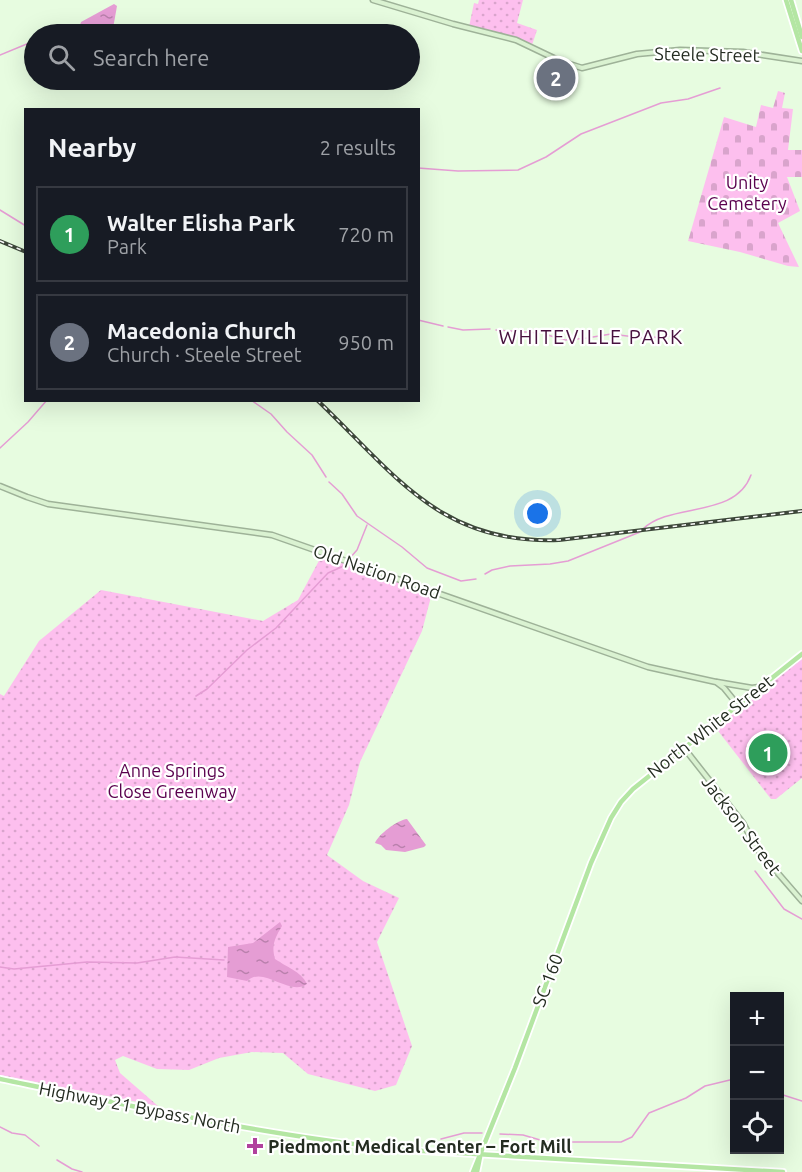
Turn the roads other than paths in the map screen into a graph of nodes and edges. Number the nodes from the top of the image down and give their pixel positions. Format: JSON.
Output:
{"nodes":[{"id":1,"x":373,"y":0,"type":"edge"},
{"id":2,"x":786,"y":0,"type":"edge"},
{"id":3,"x":790,"y":0,"type":"edge"},
{"id":4,"x":802,"y":37,"type":"edge"},
{"id":5,"x":802,"y":51,"type":"edge"},
{"id":6,"x":802,"y":61,"type":"edge"},
{"id":7,"x":0,"y":486,"type":"edge"},
{"id":8,"x":802,"y":654,"type":"edge"},
{"id":9,"x":716,"y":682,"type":"junction"},
{"id":10,"x":760,"y":687,"type":"junction"},
{"id":11,"x":737,"y":704,"type":"junction"},
{"id":12,"x":684,"y":748,"type":"junction"},
{"id":13,"x":618,"y":808,"type":"joint"},
{"id":14,"x":802,"y":901,"type":"edge"},
{"id":15,"x":0,"y":1079,"type":"edge"},
{"id":16,"x":481,"y":1154,"type":"junction"},
{"id":17,"x":475,"y":1172,"type":"edge"},
{"id":18,"x":783,"y":1172,"type":"edge"}],
"edges":[{"from":1,"to":6,"type":"main road","name":"Steele Street"},
{"from":2,"to":5,"type":"main road"},
{"from":3,"to":4,"type":"main road"},
{"from":7,"to":9,"type":"main road","name":"Old Nation Road"},
{"from":8,"to":10,"type":"main road","name":"North White Street"},
{"from":9,"to":10,"type":"main road","name":"Old Nation Road"},
{"from":9,"to":11,"type":"main road"},
{"from":10,"to":11,"type":"main road","name":"North White Street"},
{"from":11,"to":12,"type":"main road","name":"North White Street"},
{"from":12,"to":13,"type":"main road","name":"North White Street"},
{"from":12,"to":14,"type":"main road","name":"Jackson Street"},
{"from":13,"to":16,"type":"main road","name":"SC 160","number":"SC 160"},
{"from":15,"to":16,"type":"main road","name":"Highway 21 Bypass North"},
{"from":16,"to":17,"type":"main road","number":"SC 160"},
{"from":16,"to":18,"type":"main road","name":"Highway 21 Bypass North"}]}
